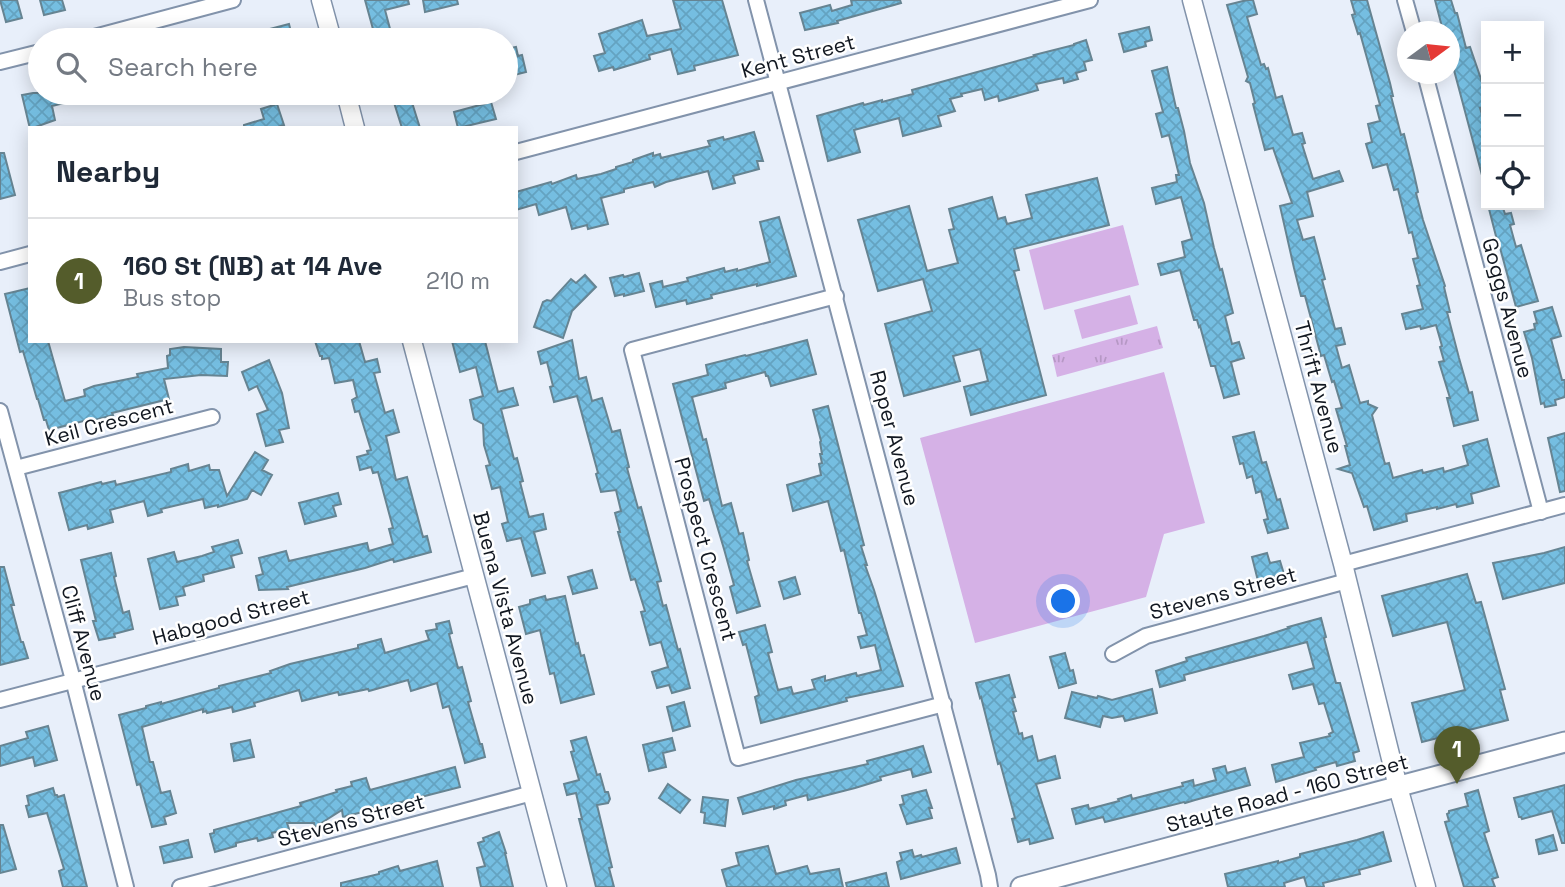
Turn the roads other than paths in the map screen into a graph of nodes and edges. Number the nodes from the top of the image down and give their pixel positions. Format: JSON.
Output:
{"nodes":[{"id":1,"x":233,"y":0,"type":"edge"},
{"id":2,"x":321,"y":0,"type":"edge"},
{"id":3,"x":757,"y":0,"type":"edge"},
{"id":4,"x":1090,"y":0,"type":"edge"},
{"id":5,"x":1192,"y":0,"type":"edge"},
{"id":6,"x":1405,"y":0,"type":"edge"},
{"id":7,"x":1411,"y":21,"type":"edge"},
{"id":8,"x":128,"y":28,"type":"edge"},
{"id":9,"x":329,"y":28,"type":"edge"},
{"id":10,"x":28,"y":55,"type":"edge"},
{"id":11,"x":0,"y":62,"type":"edge"},
{"id":12,"x":778,"y":83,"type":"junction"},
{"id":13,"x":1428,"y":84,"type":"edge"},
{"id":14,"x":349,"y":105,"type":"edge"},
{"id":15,"x":354,"y":126,"type":"edge"},
{"id":16,"x":518,"y":151,"type":"edge"},
{"id":17,"x":28,"y":255,"type":"edge"},
{"id":18,"x":0,"y":262,"type":"edge"},
{"id":19,"x":836,"y":296,"type":"junction"},
{"id":20,"x":413,"y":343,"type":"edge"},
{"id":21,"x":0,"y":411,"type":"edge"},
{"id":22,"x":212,"y":417,"type":"dead end"},
{"id":23,"x":16,"y":468,"type":"junction"},
{"id":24,"x":1565,"y":505,"type":"edge"},
{"id":25,"x":1541,"y":512,"type":"junction"},
{"id":26,"x":1345,"y":573,"type":"junction"},
{"id":27,"x":474,"y":576,"type":"junction"},
{"id":28,"x":1113,"y":654,"type":"dead end"},
{"id":29,"x":73,"y":680,"type":"junction"},
{"id":30,"x":0,"y":700,"type":"edge"},
{"id":31,"x":944,"y":705,"type":"junction"},
{"id":32,"x":1565,"y":742,"type":"edge"},
{"id":33,"x":1398,"y":787,"type":"junction"},
{"id":34,"x":532,"y":793,"type":"junction"},
{"id":35,"x":126,"y":887,"type":"edge"},
{"id":36,"x":180,"y":887,"type":"edge"},
{"id":37,"x":557,"y":887,"type":"edge"},
{"id":38,"x":990,"y":887,"type":"edge"},
{"id":39,"x":1021,"y":887,"type":"edge"},
{"id":40,"x":1426,"y":887,"type":"edge"}],
"edges":[{"from":1,"to":8,"type":"street"},
{"from":2,"to":9,"type":"street"},
{"from":3,"to":12,"type":"street","name":"Roper Avenue"},
{"from":4,"to":12,"type":"street","name":"Kent Street"},
{"from":5,"to":26,"type":"street","name":"Thrift Avenue"},
{"from":6,"to":7,"type":"street"},
{"from":10,"to":11,"type":"street"},
{"from":12,"to":16,"type":"street","name":"Kent Street"},
{"from":12,"to":19,"type":"street","name":"Roper Avenue"},
{"from":13,"to":25,"type":"street","name":"Goggs Avenue"},
{"from":14,"to":15,"type":"street"},
{"from":17,"to":18,"type":"street"},
{"from":19,"to":31,"type":"street","name":"Roper Avenue"},
{"from":19,"to":31,"type":"street","name":"Prospect Crescent"},
{"from":20,"to":27,"type":"street","name":"Buena Vista Avenue"},
{"from":21,"to":23,"type":"street","name":"Cliff Avenue"},
{"from":22,"to":23,"type":"street","name":"Keil Crescent"},
{"from":23,"to":29,"type":"street","name":"Cliff Avenue"},
{"from":24,"to":25,"type":"street","name":"Stevens Street"},
{"from":25,"to":26,"type":"street","name":"Stevens Street"},
{"from":26,"to":28,"type":"street","name":"Stevens Street"},
{"from":26,"to":33,"type":"street","name":"Thrift Avenue"},
{"from":27,"to":29,"type":"street","name":"Habgood Street"},
{"from":27,"to":34,"type":"street","name":"Buena Vista Avenue"},
{"from":29,"to":30,"type":"street","name":"Habgood Street"},
{"from":29,"to":35,"type":"street","name":"Cliff Avenue"},
{"from":31,"to":38,"type":"street","name":"Roper Avenue"},
{"from":32,"to":33,"type":"main road","name":"Stayte Road - 160 Street"},
{"from":33,"to":39,"type":"main road","name":"Stayte Road - 160 Street"},
{"from":33,"to":40,"type":"street","name":"Thrift Avenue"},
{"from":34,"to":36,"type":"street","name":"Stevens Street"},
{"from":34,"to":37,"type":"street","name":"Buena Vista Avenue"}]}
